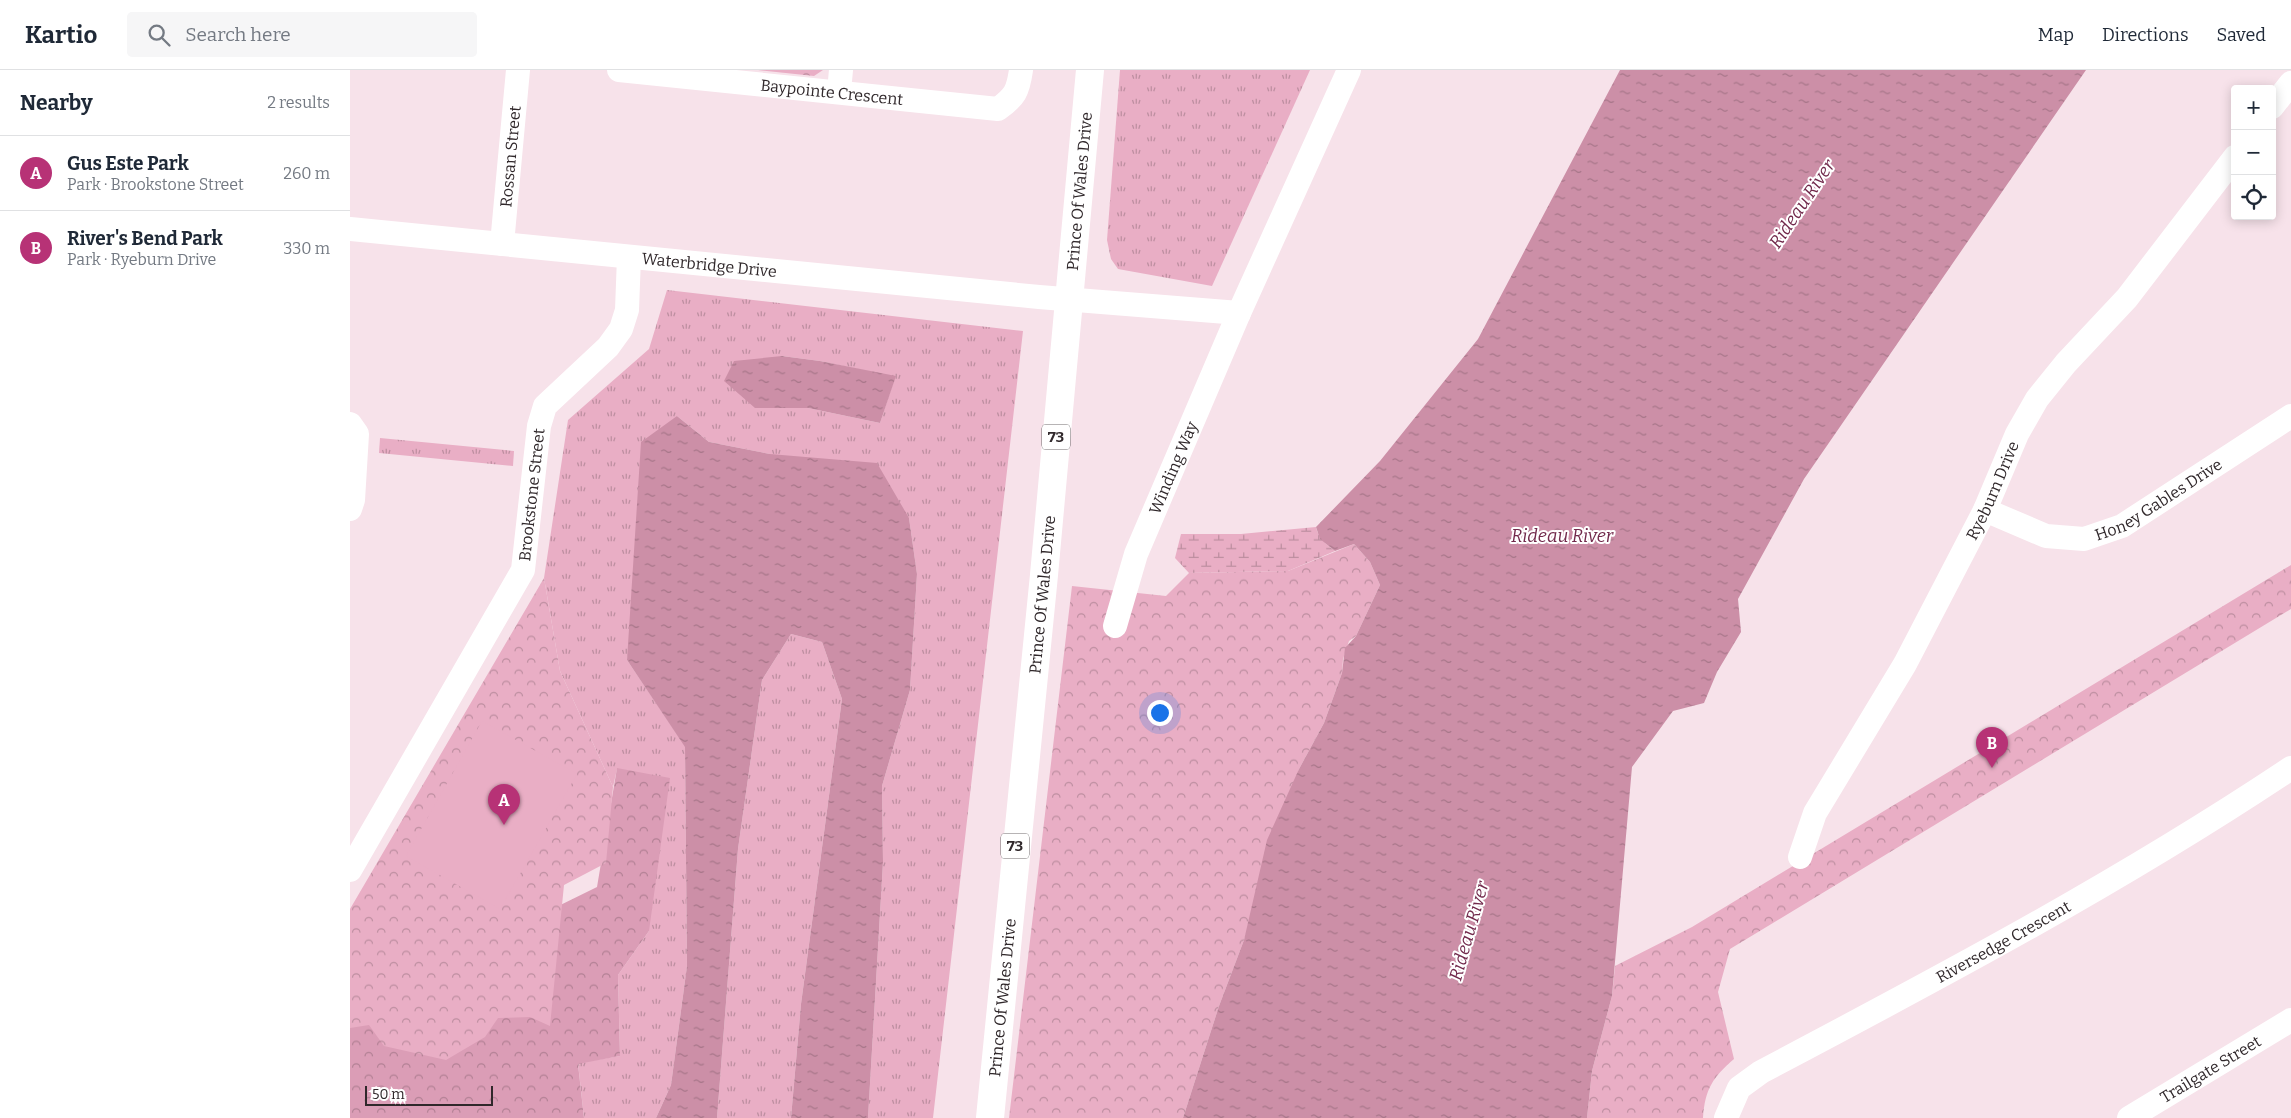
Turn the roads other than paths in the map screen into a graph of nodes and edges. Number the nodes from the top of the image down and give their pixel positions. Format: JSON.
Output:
{"nodes":[{"id":1,"x":518,"y":70,"type":"edge"},
{"id":2,"x":619,"y":70,"type":"edge"},
{"id":3,"x":1020,"y":70,"type":"edge"},
{"id":4,"x":1090,"y":70,"type":"edge"},
{"id":5,"x":1349,"y":70,"type":"edge"},
{"id":6,"x":690,"y":74,"type":"edge"},
{"id":7,"x":840,"y":81,"type":"edge"},
{"id":8,"x":2291,"y":83,"type":"edge"},
{"id":9,"x":2276,"y":103,"type":"edge"},
{"id":10,"x":2231,"y":162,"type":"edge"},
{"id":11,"x":350,"y":229,"type":"edge"},
{"id":12,"x":502,"y":244,"type":"junction"},
{"id":13,"x":629,"y":257,"type":"junction"},
{"id":14,"x":1068,"y":300,"type":"junction"},
{"id":15,"x":1239,"y":313,"type":"junction"},
{"id":16,"x":2291,"y":416,"type":"edge"},
{"id":17,"x":350,"y":424,"type":"edge"},
{"id":18,"x":350,"y":509,"type":"edge"},
{"id":19,"x":1986,"y":510,"type":"junction"},
{"id":20,"x":1115,"y":626,"type":"dead end"},
{"id":21,"x":2291,"y":768,"type":"edge"},
{"id":22,"x":1800,"y":857,"type":"dead end"},
{"id":23,"x":350,"y":869,"type":"edge"},
{"id":24,"x":2291,"y":1020,"type":"edge"},
{"id":25,"x":990,"y":1118,"type":"edge"},
{"id":26,"x":1726,"y":1118,"type":"edge"},
{"id":27,"x":2130,"y":1118,"type":"edge"}],
"edges":[{"from":1,"to":12,"type":"street","name":"Rossan Street"},
{"from":2,"to":6,"type":"street","name":"Baypointe Crescent"},
{"from":3,"to":7,"type":"street","name":"Baypointe Crescent"},
{"from":4,"to":14,"type":"main road","name":"Prince Of Wales Drive","number":"73"},
{"from":5,"to":15,"type":"street","name":"Winding Way"},
{"from":6,"to":7,"type":"street","name":"Baypointe Crescent"},
{"from":8,"to":9,"type":"street"},
{"from":10,"to":19,"type":"street","name":"Ryeburn Drive"},
{"from":11,"to":12,"type":"street","name":"Waterbridge Drive"},
{"from":12,"to":13,"type":"street","name":"Waterbridge Drive"},
{"from":13,"to":14,"type":"street","name":"Waterbridge Drive"},
{"from":13,"to":23,"type":"street","name":"Brookstone Street"},
{"from":14,"to":15,"type":"street"},
{"from":14,"to":25,"type":"main road","name":"Prince Of Wales Drive","number":"73"},
{"from":15,"to":20,"type":"street","name":"Winding Way"},
{"from":16,"to":19,"type":"street","name":"Honey Gables Drive"},
{"from":17,"to":18,"type":"street"},
{"from":19,"to":22,"type":"street","name":"Ryeburn Drive"},
{"from":21,"to":26,"type":"street","name":"Riversedge Crescent"},
{"from":24,"to":27,"type":"street","name":"Trailgate Street"}]}
